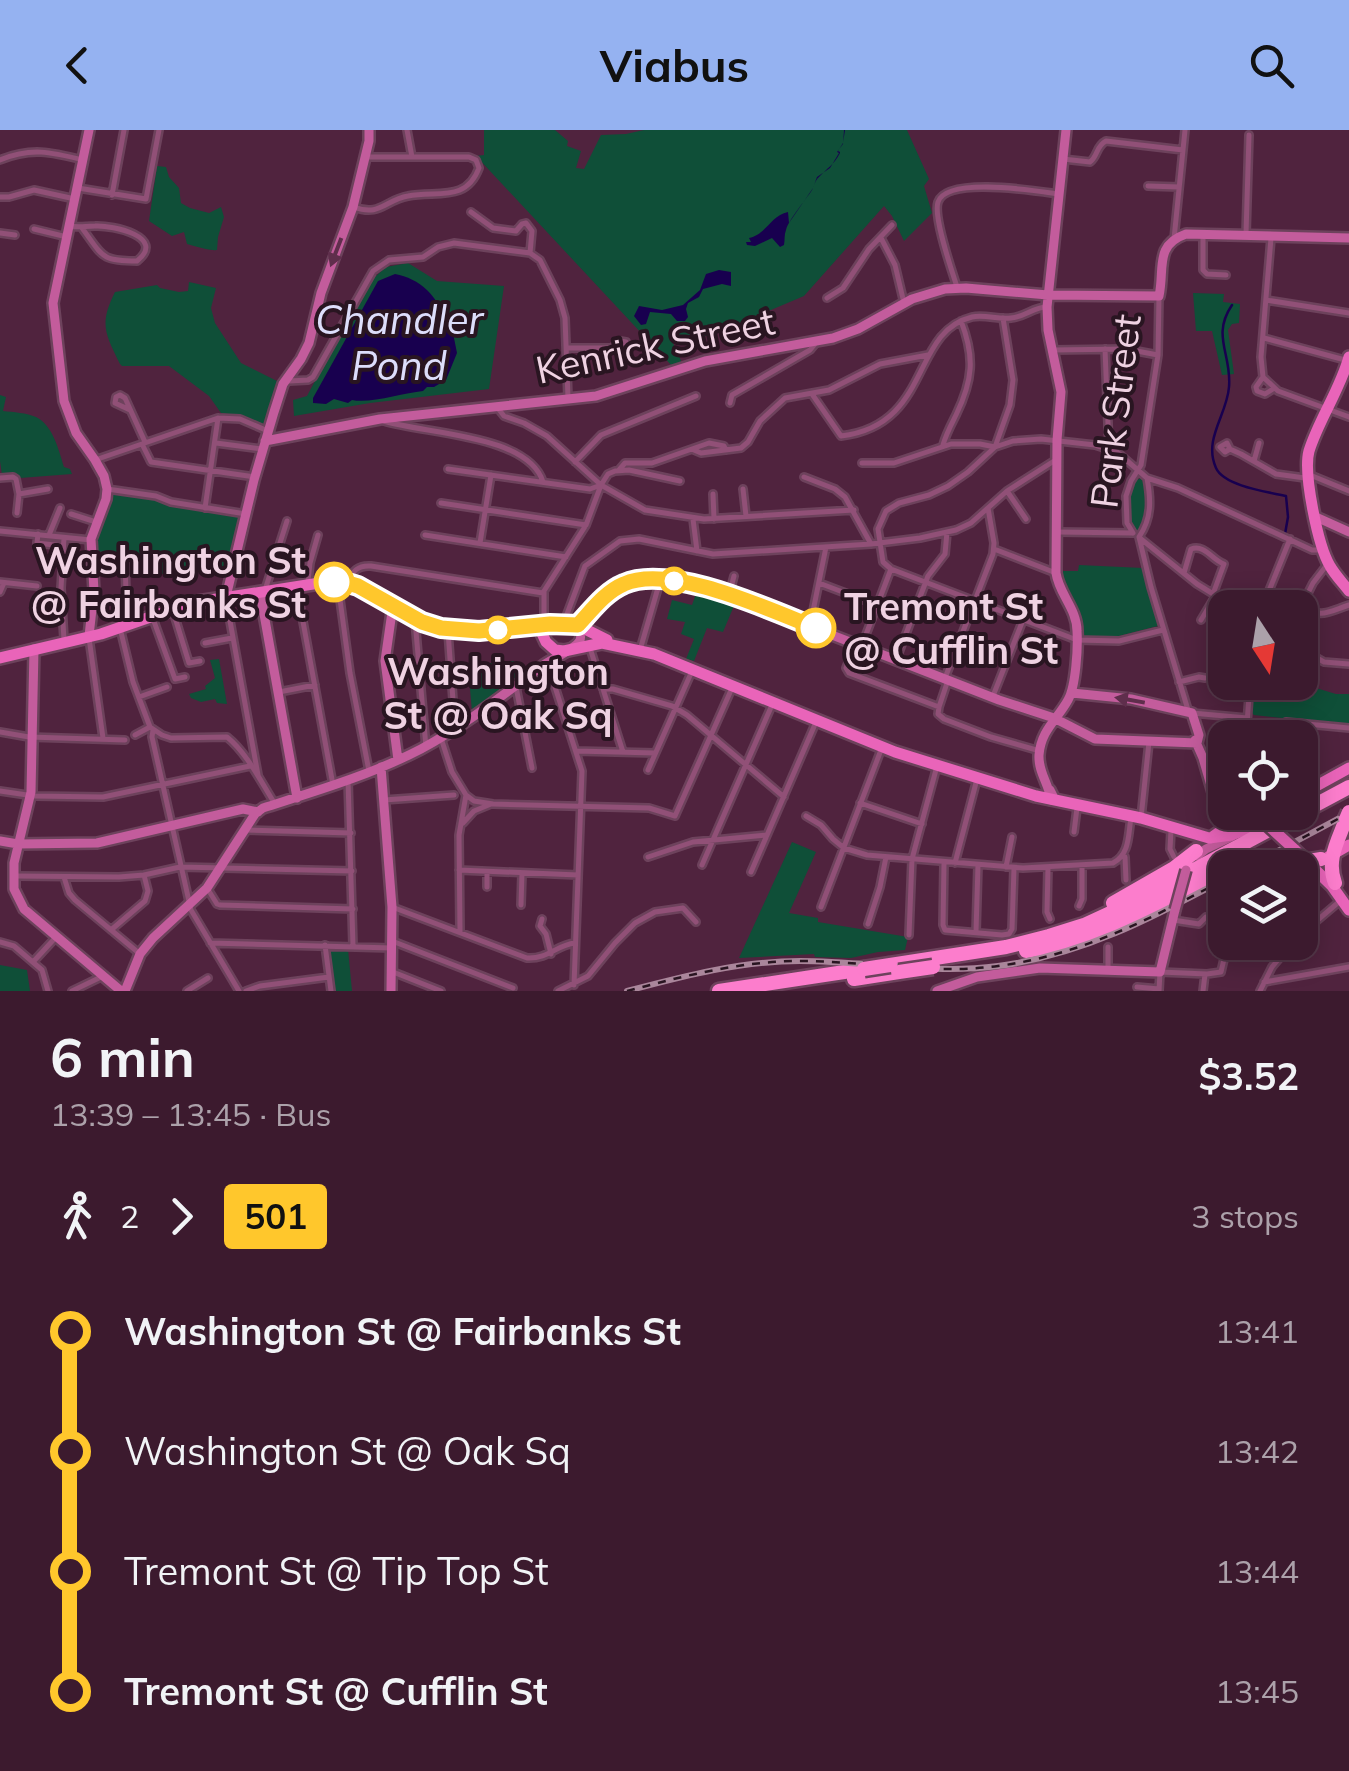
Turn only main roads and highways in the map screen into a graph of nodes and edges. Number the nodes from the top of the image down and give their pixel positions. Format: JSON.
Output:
{"nodes":[{"id":1,"x":1348,"y":366,"type":"edge"},
{"id":2,"x":1349,"y":591,"type":"edge"},
{"id":3,"x":548,"y":627,"type":"junction"},
{"id":4,"x":591,"y":639,"type":"junction"},
{"id":5,"x":0,"y":658,"type":"edge"},
{"id":6,"x":1347,"y":775,"type":"edge"},
{"id":7,"x":1318,"y":787,"type":"edge"},
{"id":8,"x":1349,"y":796,"type":"edge"},
{"id":9,"x":1348,"y":816,"type":"edge"},
{"id":10,"x":1224,"y":830,"type":"edge"},
{"id":11,"x":1279,"y":830,"type":"edge"},
{"id":12,"x":1192,"y":834,"type":"junction"},
{"id":13,"x":1196,"y":851,"type":"joint"},
{"id":14,"x":1326,"y":868,"type":"edge"},
{"id":15,"x":1208,"y":877,"type":"edge"},
{"id":16,"x":1028,"y":946,"type":"junction"},
{"id":17,"x":894,"y":969,"type":"junction"},
{"id":18,"x":719,"y":991,"type":"edge"},
{"id":19,"x":779,"y":991,"type":"edge"}],
"edges":[{"from":1,"to":2,"type":"main road"},
{"from":3,"to":4,"type":"main road"},
{"from":3,"to":4,"type":"main road"},
{"from":3,"to":5,"type":"main road"},
{"from":4,"to":12,"type":"main road"},
{"from":6,"to":7,"type":"main road"},
{"from":6,"to":16,"type":"highway"},
{"from":8,"to":16,"type":"highway"},
{"from":9,"to":14,"type":"highway"},
{"from":10,"to":12,"type":"main road"},
{"from":11,"to":14,"type":"main road","bridge":true},
{"from":12,"to":13,"type":"main road"},
{"from":13,"to":16,"type":"highway"},
{"from":15,"to":16,"type":"highway"},
{"from":16,"to":17,"type":"highway"},
{"from":16,"to":17,"type":"highway","bridge":true},
{"from":17,"to":18,"type":"highway","bridge":true},
{"from":17,"to":19,"type":"highway"}]}
